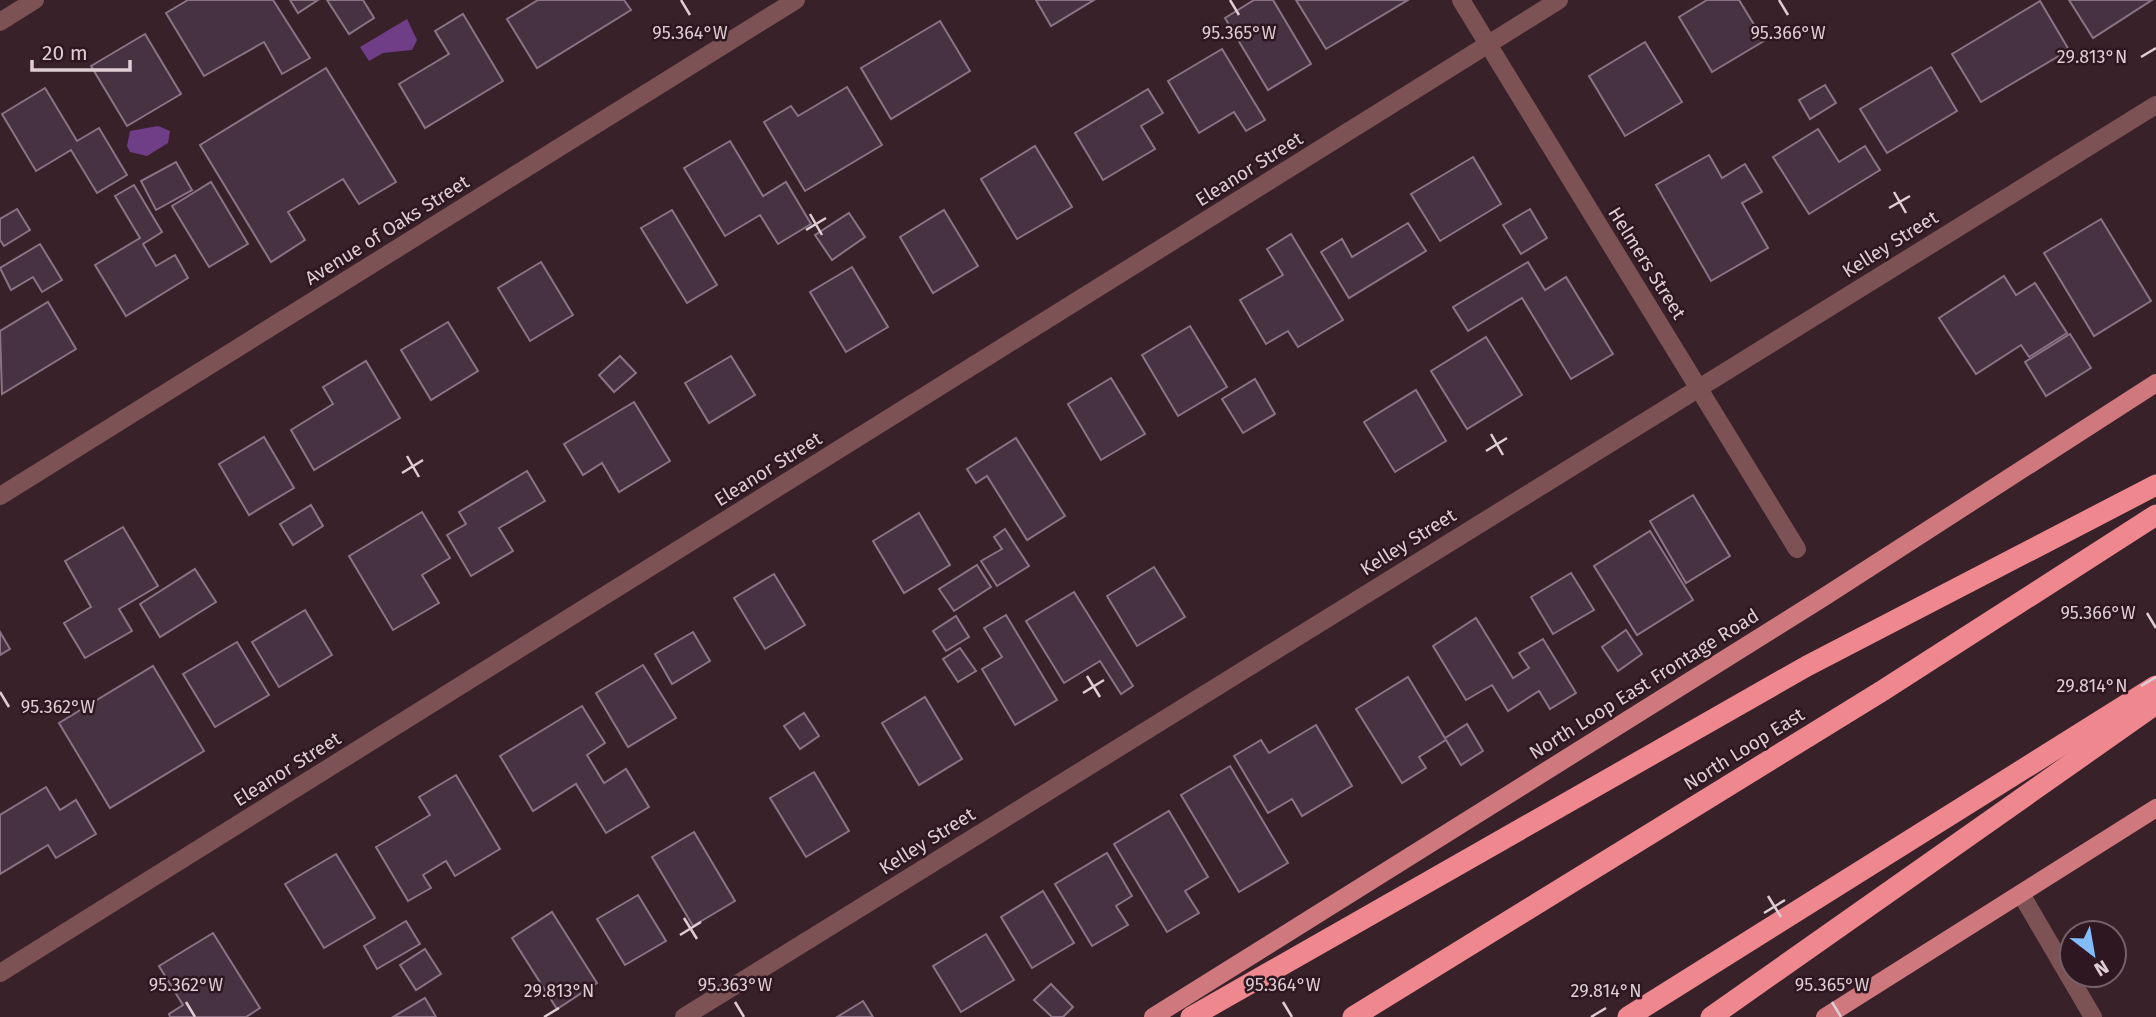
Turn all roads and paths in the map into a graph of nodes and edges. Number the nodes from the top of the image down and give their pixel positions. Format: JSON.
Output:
{"nodes":[{"id":1,"x":34,"y":0,"type":"edge"},
{"id":2,"x":796,"y":0,"type":"edge"},
{"id":3,"x":1461,"y":0,"type":"edge"},
{"id":4,"x":1559,"y":0,"type":"edge"},
{"id":5,"x":0,"y":22,"type":"edge"},
{"id":6,"x":1489,"y":44,"type":"junction"},
{"id":7,"x":2156,"y":105,"type":"edge"},
{"id":8,"x":2156,"y":383,"type":"edge"},
{"id":9,"x":1698,"y":386,"type":"junction"},
{"id":10,"x":2156,"y":485,"type":"edge"},
{"id":11,"x":0,"y":496,"type":"edge"},
{"id":12,"x":2156,"y":515,"type":"edge"},
{"id":13,"x":1797,"y":548,"type":"dead end"},
{"id":14,"x":2156,"y":686,"type":"edge"},
{"id":15,"x":2156,"y":704,"type":"edge"},
{"id":16,"x":2156,"y":808,"type":"edge"},
{"id":17,"x":2021,"y":894,"type":"junction"},
{"id":18,"x":0,"y":973,"type":"edge"},
{"id":19,"x":684,"y":1017,"type":"edge"},
{"id":20,"x":1153,"y":1017,"type":"edge"},
{"id":21,"x":1191,"y":1017,"type":"edge"},
{"id":22,"x":1353,"y":1017,"type":"edge"},
{"id":23,"x":1628,"y":1017,"type":"edge"},
{"id":24,"x":1711,"y":1017,"type":"edge"},
{"id":25,"x":1825,"y":1017,"type":"edge"},
{"id":26,"x":2093,"y":1017,"type":"edge"}],
"edges":[{"from":1,"to":5,"type":"street"},
{"from":2,"to":11,"type":"street","name":"Avenue of Oaks Street"},
{"from":3,"to":6,"type":"street","name":"Helmers Street"},
{"from":4,"to":6,"type":"street","name":"Eleanor Street"},
{"from":6,"to":9,"type":"street","name":"Helmers Street"},
{"from":6,"to":18,"type":"street","name":"Eleanor Street"},
{"from":7,"to":9,"type":"street","name":"Kelley Street"},
{"from":8,"to":20,"type":"main road","name":"North Loop East Frontage Road"},
{"from":9,"to":13,"type":"street","name":"Helmers Street"},
{"from":9,"to":19,"type":"street","name":"Kelley Street"},
{"from":10,"to":21,"type":"highway"},
{"from":12,"to":22,"type":"highway","name":"North Loop East"},
{"from":14,"to":23,"type":"highway"},
{"from":15,"to":24,"type":"highway"},
{"from":16,"to":17,"type":"main road"},
{"from":17,"to":25,"type":"main road"},
{"from":17,"to":26,"type":"street"}]}
